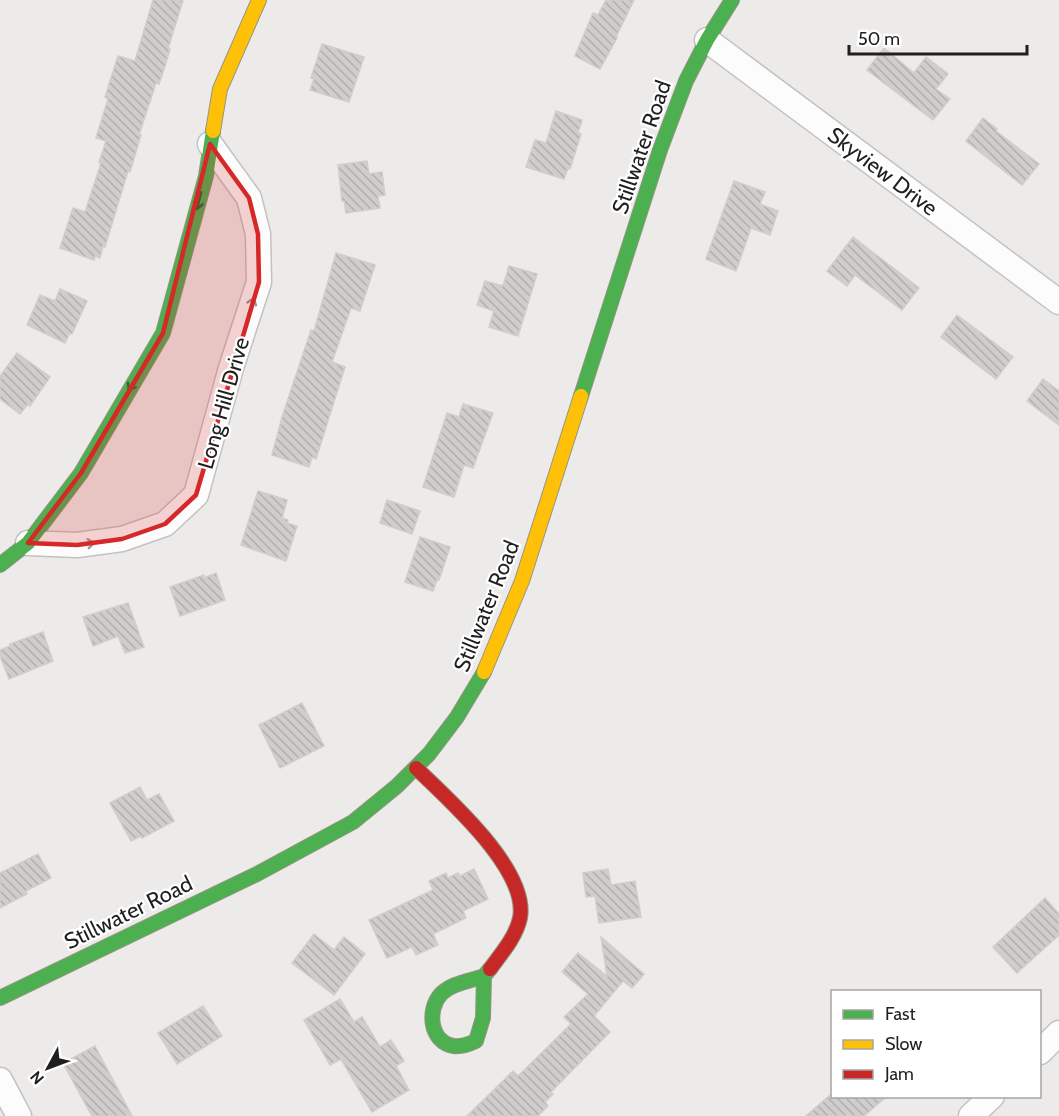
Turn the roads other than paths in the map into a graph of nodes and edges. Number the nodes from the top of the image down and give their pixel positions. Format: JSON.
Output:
{"nodes":[{"id":1,"x":259,"y":0,"type":"edge"},
{"id":2,"x":732,"y":0,"type":"edge"},
{"id":3,"x":707,"y":40,"type":"junction"},
{"id":4,"x":210,"y":144,"type":"junction"},
{"id":5,"x":1059,"y":302,"type":"edge"},
{"id":6,"x":28,"y":543,"type":"junction"},
{"id":7,"x":0,"y":565,"type":"edge"},
{"id":8,"x":416,"y":768,"type":"junction"},
{"id":9,"x":484,"y":976,"type":"junction"},
{"id":10,"x":0,"y":998,"type":"edge"},
{"id":11,"x":1059,"y":1033,"type":"edge"},
{"id":12,"x":1041,"y":1051,"type":"edge"},
{"id":13,"x":0,"y":1080,"type":"edge"},
{"id":14,"x":990,"y":1098,"type":"edge"},
{"id":15,"x":19,"y":1116,"type":"edge"},
{"id":16,"x":971,"y":1116,"type":"edge"}],
"edges":[{"from":1,"to":4,"type":"main road"},
{"from":2,"to":3,"type":"main road","name":"Stillwater Road"},
{"from":3,"to":5,"type":"street","name":"Skyview Drive"},
{"from":3,"to":8,"type":"main road","name":"Stillwater Road"},
{"from":4,"to":6,"type":"main road","one_way":true},
{"from":6,"to":4,"type":"street","name":"Long Hill Drive","one_way":true},
{"from":6,"to":7,"type":"main road"},
{"from":8,"to":9,"type":"main road"},
{"from":8,"to":10,"type":"main road","name":"Stillwater Road"},
{"from":9,"to":9,"type":"main road"},
{"from":11,"to":12,"type":"street"},
{"from":13,"to":15,"type":"street"},
{"from":14,"to":16,"type":"street"}]}
